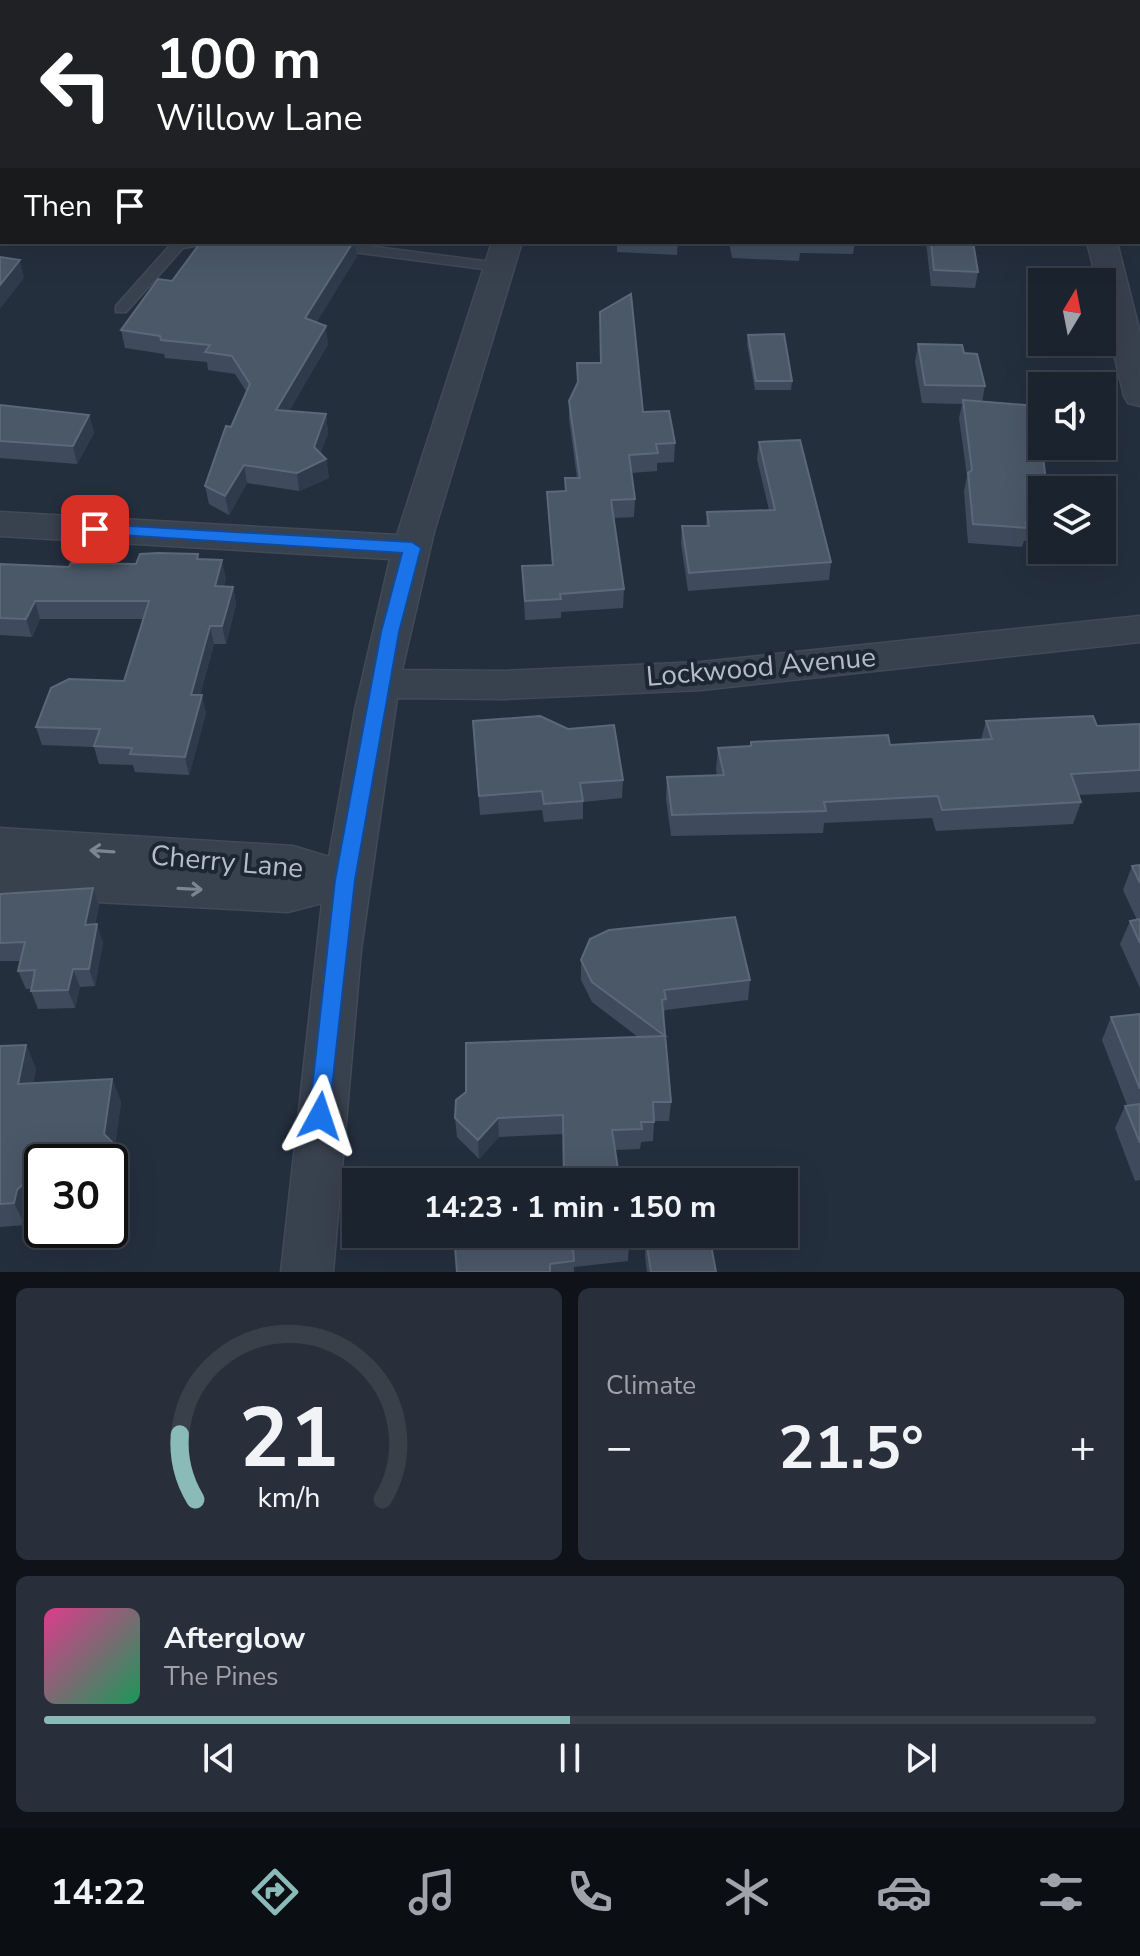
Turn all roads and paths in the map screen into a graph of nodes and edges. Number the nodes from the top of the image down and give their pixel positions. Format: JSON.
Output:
{"nodes":[{"id":1,"x":179,"y":244,"type":"edge"},
{"id":2,"x":339,"y":244,"type":"edge"},
{"id":3,"x":1102,"y":244,"type":"edge"},
{"id":4,"x":503,"y":254,"type":"edge"},
{"id":5,"x":121,"y":309,"type":"dead end"},
{"id":6,"x":1140,"y":396,"type":"edge"},
{"id":7,"x":0,"y":524,"type":"edge"},
{"id":8,"x":412,"y":548,"type":"junction"},
{"id":9,"x":1140,"y":629,"type":"edge"},
{"id":10,"x":382,"y":684,"type":"junction"},
{"id":11,"x":0,"y":845,"type":"edge"},
{"id":12,"x":0,"y":879,"type":"edge"},
{"id":13,"x":345,"y":880,"type":"junction"},
{"id":14,"x":307,"y":1272,"type":"edge"}],
"edges":[{"from":1,"to":5,"type":"lane"},
{"from":2,"to":4,"type":"lane"},
{"from":3,"to":6,"type":"street"},
{"from":4,"to":8,"type":"street"},
{"from":7,"to":8,"type":"street"},
{"from":8,"to":10,"type":"street"},
{"from":9,"to":10,"type":"street","name":"Lockwood Avenue"},
{"from":10,"to":13,"type":"street"},
{"from":13,"to":11,"type":"street","name":"Cherry Lane","one_way":true},
{"from":12,"to":13,"type":"street","name":"Cherry Lane","one_way":true},
{"from":13,"to":14,"type":"street"}]}
